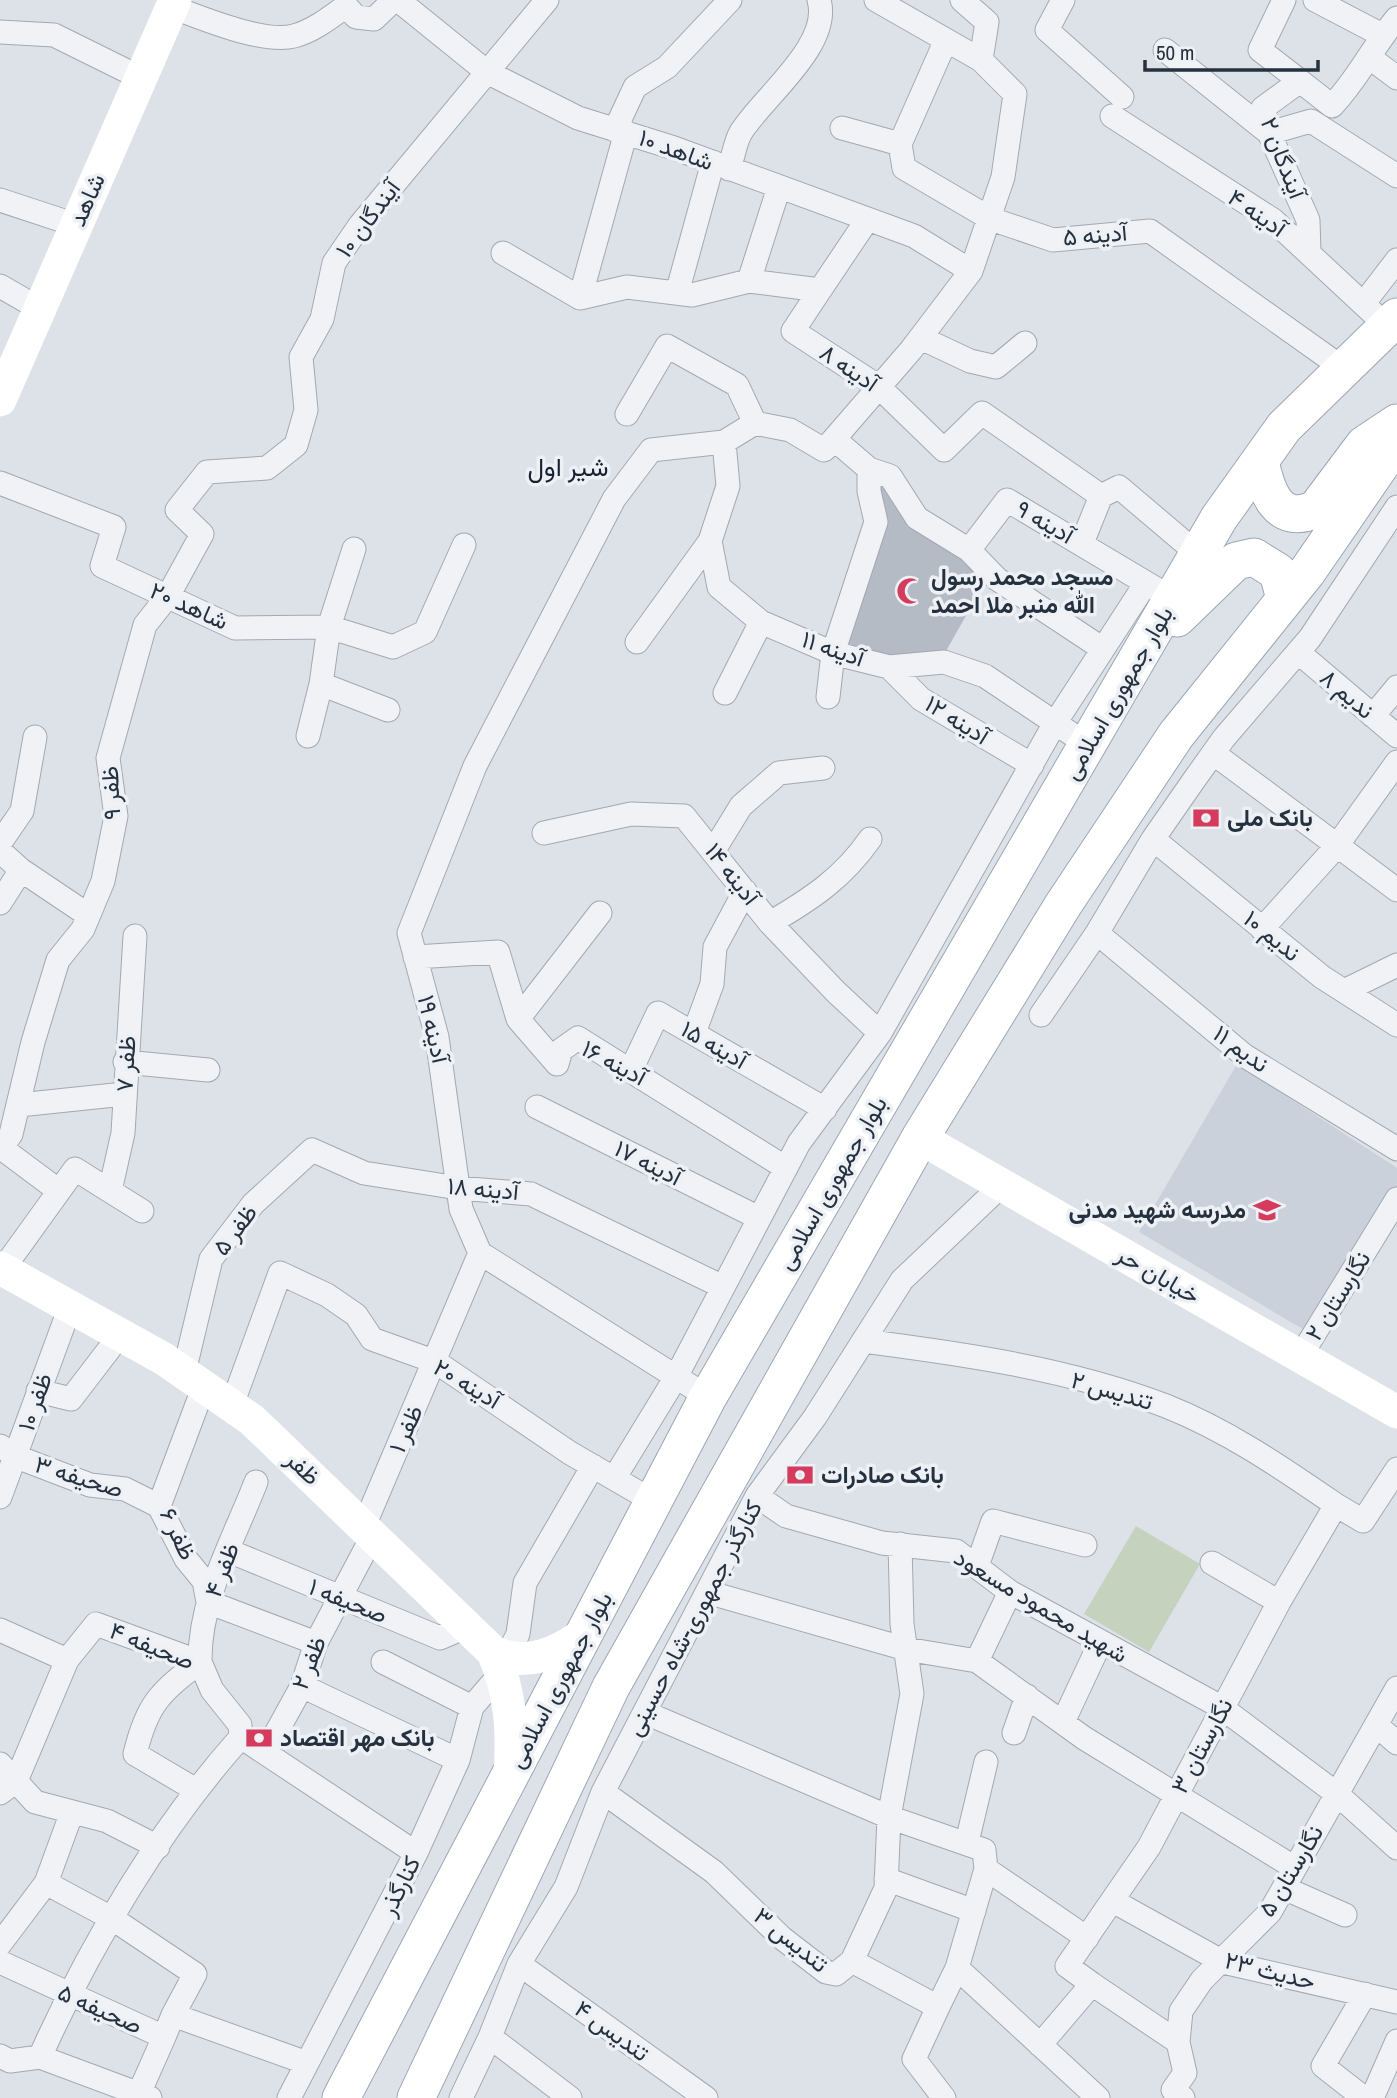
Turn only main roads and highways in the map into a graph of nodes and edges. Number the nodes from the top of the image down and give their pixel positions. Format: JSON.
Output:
{"nodes":[{"id":1,"x":173,"y":4,"type":"edge"},
{"id":2,"x":1383,"y":316,"type":"edge"},
{"id":3,"x":0,"y":399,"type":"edge"},
{"id":4,"x":1397,"y":423,"type":"edge"},
{"id":5,"x":1397,"y":442,"type":"edge"},
{"id":6,"x":1260,"y":461,"type":"junction"},
{"id":7,"x":1285,"y":599,"type":"junction"},
{"id":8,"x":1140,"y":655,"type":"junction"},
{"id":9,"x":920,"y":1138,"type":"junction"},
{"id":10,"x":1,"y":1270,"type":"edge"},
{"id":11,"x":1397,"y":1412,"type":"edge"},
{"id":12,"x":585,"y":1633,"type":"junction"},
{"id":13,"x":500,"y":1661,"type":"junction"},
{"id":14,"x":510,"y":1776,"type":"junction"},
{"id":15,"x":341,"y":2098,"type":"edge"},
{"id":16,"x":416,"y":2098,"type":"edge"}],
"edges":[{"from":1,"to":3,"type":"main road","name":"شاهد"},
{"from":2,"to":6,"type":"main road","name":"بلوار جمهوری اسلامی"},
{"from":4,"to":6,"type":"main road"},
{"from":5,"to":7,"type":"main road","name":"بلوار جمهوری اسلامی"},
{"from":6,"to":8,"type":"main road","name":"بلوار جمهوری اسلامی"},
{"from":7,"to":8,"type":"main road"},
{"from":7,"to":9,"type":"main road","name":"بلوار جمهوری اسلامی"},
{"from":8,"to":12,"type":"main road","name":"بلوار جمهوری اسلامی"},
{"from":9,"to":11,"type":"main road","name":"خیابان حر"},
{"from":9,"to":16,"type":"main road","name":"بلوار جمهوری اسلامی"},
{"from":10,"to":13,"type":"main road","name":"ظفر"},
{"from":12,"to":13,"type":"main road"},
{"from":12,"to":14,"type":"main road","name":"بلوار جمهوری اسلامی"},
{"from":13,"to":14,"type":"main road"},
{"from":14,"to":15,"type":"main road","name":"بلوار جمهوری اسلامی"}]}
